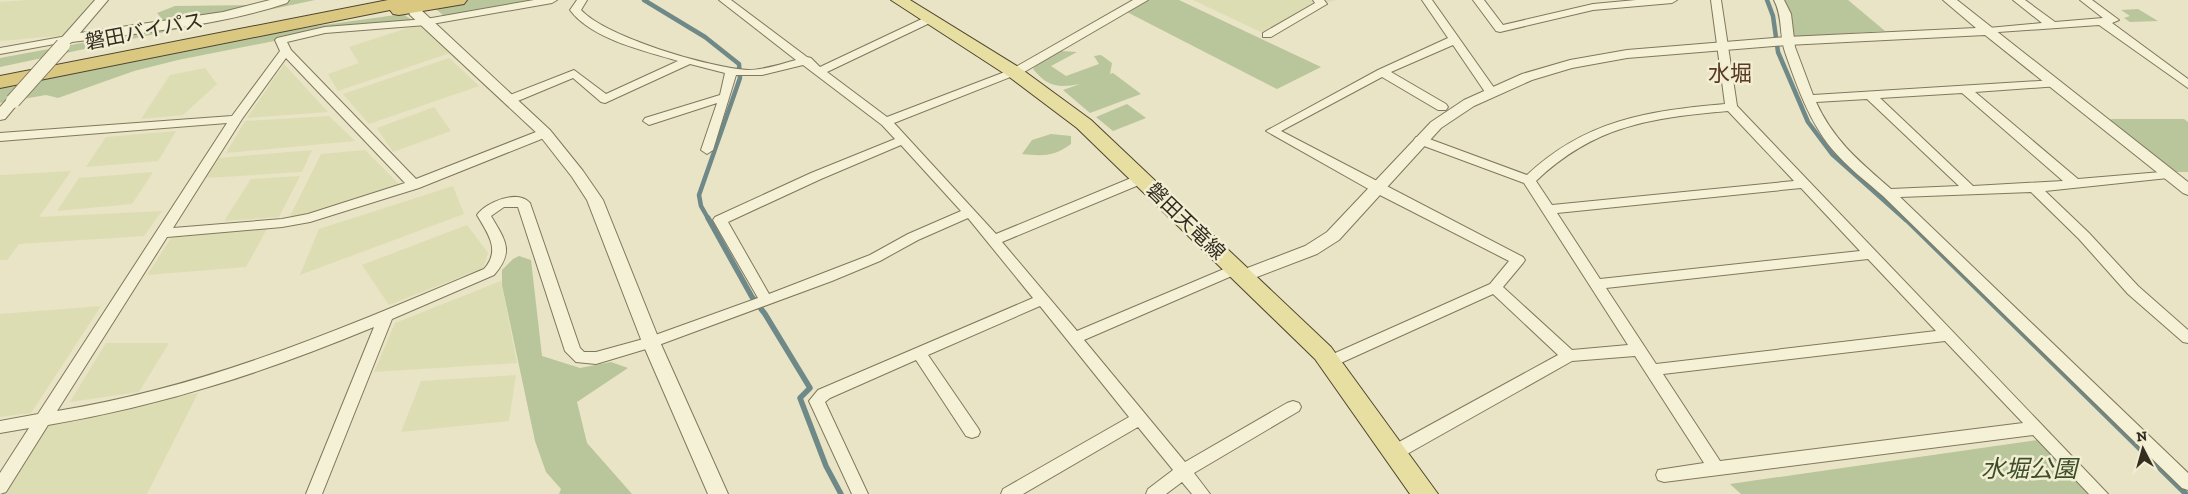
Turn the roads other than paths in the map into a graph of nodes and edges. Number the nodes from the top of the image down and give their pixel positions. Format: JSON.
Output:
{"nodes":[{"id":1,"x":102,"y":0,"type":"edge"},
{"id":2,"x":283,"y":0,"type":"edge"},
{"id":3,"x":338,"y":0,"type":"edge"},
{"id":4,"x":374,"y":0,"type":"edge"},
{"id":5,"x":458,"y":0,"type":"edge"},
{"id":6,"x":552,"y":0,"type":"edge"},
{"id":7,"x":582,"y":0,"type":"edge"},
{"id":8,"x":724,"y":0,"type":"edge"},
{"id":9,"x":899,"y":0,"type":"edge"},
{"id":10,"x":1142,"y":0,"type":"edge"},
{"id":11,"x":1318,"y":0,"type":"edge"},
{"id":12,"x":1427,"y":0,"type":"edge"},
{"id":13,"x":1478,"y":0,"type":"edge"},
{"id":14,"x":1672,"y":0,"type":"edge"},
{"id":15,"x":1716,"y":0,"type":"edge"},
{"id":16,"x":1779,"y":0,"type":"edge"},
{"id":17,"x":1949,"y":0,"type":"edge"},
{"id":18,"x":2018,"y":0,"type":"edge"},
{"id":19,"x":2085,"y":0,"type":"edge"},
{"id":20,"x":419,"y":11,"type":"edge"},
{"id":21,"x":930,"y":19,"type":"junction"},
{"id":22,"x":2100,"y":21,"type":"junction"},
{"id":23,"x":2052,"y":25,"type":"junction"},
{"id":24,"x":1988,"y":31,"type":"junction"},
{"id":25,"x":1267,"y":35,"type":"dead end"},
{"id":26,"x":1454,"y":40,"type":"junction"},
{"id":27,"x":1785,"y":41,"type":"junction"},
{"id":28,"x":65,"y":42,"type":"junction"},
{"id":29,"x":1723,"y":46,"type":"junction"},
{"id":30,"x":139,"y":50,"type":"junction"},
{"id":31,"x":0,"y":51,"type":"edge"},
{"id":32,"x":286,"y":51,"type":"junction"},
{"id":33,"x":807,"y":60,"type":"junction"},
{"id":34,"x":688,"y":61,"type":"junction"},
{"id":35,"x":733,"y":71,"type":"junction"},
{"id":36,"x":822,"y":71,"type":"junction"},
{"id":37,"x":1014,"y":72,"type":"junction"},
{"id":38,"x":1382,"y":72,"type":"junction"},
{"id":39,"x":0,"y":74,"type":"edge"},
{"id":40,"x":0,"y":82,"type":"edge"},
{"id":41,"x":2055,"y":84,"type":"junction"},
{"id":42,"x":2188,"y":84,"type":"edge"},
{"id":43,"x":1965,"y":90,"type":"junction"},
{"id":44,"x":1491,"y":92,"type":"junction"},
{"id":45,"x":1870,"y":95,"type":"junction"},
{"id":46,"x":725,"y":97,"type":"junction"},
{"id":47,"x":1808,"y":99,"type":"junction"},
{"id":48,"x":509,"y":100,"type":"junction"},
{"id":49,"x":1442,"y":107,"type":"dead end"},
{"id":50,"x":1731,"y":107,"type":"junction"},
{"id":51,"x":0,"y":116,"type":"edge"},
{"id":52,"x":236,"y":119,"type":"junction"},
{"id":53,"x":648,"y":121,"type":"dead end"},
{"id":54,"x":886,"y":122,"type":"junction"},
{"id":55,"x":545,"y":133,"type":"junction"},
{"id":56,"x":0,"y":137,"type":"edge"},
{"id":57,"x":903,"y":140,"type":"junction"},
{"id":58,"x":1420,"y":140,"type":"junction"},
{"id":59,"x":707,"y":150,"type":"dead end"},
{"id":60,"x":2168,"y":174,"type":"junction"},
{"id":61,"x":1142,"y":179,"type":"junction"},
{"id":62,"x":1529,"y":180,"type":"junction"},
{"id":63,"x":1804,"y":184,"type":"junction"},
{"id":64,"x":2075,"y":184,"type":"junction"},
{"id":65,"x":414,"y":185,"type":"junction"},
{"id":66,"x":1377,"y":188,"type":"junction"},
{"id":67,"x":2034,"y":188,"type":"junction"},
{"id":68,"x":1970,"y":190,"type":"junction"},
{"id":69,"x":2188,"y":190,"type":"edge"},
{"id":70,"x":1888,"y":193,"type":"junction"},
{"id":71,"x":1548,"y":210,"type":"junction"},
{"id":72,"x":970,"y":212,"type":"junction"},
{"id":73,"x":161,"y":233,"type":"junction"},
{"id":74,"x":994,"y":240,"type":"junction"},
{"id":75,"x":1871,"y":254,"type":"junction"},
{"id":76,"x":1240,"y":273,"type":"junction"},
{"id":77,"x":1595,"y":284,"type":"junction"},
{"id":78,"x":1496,"y":288,"type":"junction"},
{"id":79,"x":1043,"y":299,"type":"junction"},
{"id":80,"x":766,"y":300,"type":"junction"},
{"id":81,"x":386,"y":316,"type":"junction"},
{"id":82,"x":1948,"y":335,"type":"junction"},
{"id":83,"x":2187,"y":336,"type":"edge"},
{"id":84,"x":1075,"y":338,"type":"junction"},
{"id":85,"x":651,"y":342,"type":"junction"},
{"id":86,"x":1637,"y":350,"type":"junction"},
{"id":87,"x":919,"y":353,"type":"junction"},
{"id":88,"x":1569,"y":356,"type":"junction"},
{"id":89,"x":1329,"y":362,"type":"junction"},
{"id":90,"x":1651,"y":370,"type":"junction"},
{"id":91,"x":1293,"y":407,"type":"dead end"},
{"id":92,"x":1140,"y":418,"type":"junction"},
{"id":93,"x":41,"y":420,"type":"junction"},
{"id":94,"x":0,"y":427,"type":"edge"},
{"id":95,"x":2036,"y":428,"type":"junction"},
{"id":96,"x":972,"y":432,"type":"dead end"},
{"id":97,"x":1394,"y":454,"type":"junction"},
{"id":98,"x":1716,"y":468,"type":"junction"},
{"id":99,"x":1184,"y":471,"type":"junction"},
{"id":100,"x":1664,"y":475,"type":"dead end"},
{"id":101,"x":2188,"y":483,"type":"edge"},
{"id":102,"x":0,"y":487,"type":"edge"},
{"id":103,"x":314,"y":494,"type":"edge"},
{"id":104,"x":718,"y":494,"type":"edge"},
{"id":105,"x":860,"y":494,"type":"edge"},
{"id":106,"x":1009,"y":494,"type":"edge"},
{"id":107,"x":1154,"y":494,"type":"edge"},
{"id":108,"x":1202,"y":494,"type":"edge"},
{"id":109,"x":1425,"y":494,"type":"edge"},
{"id":110,"x":2100,"y":494,"type":"edge"}],
"edges":[{"from":1,"to":28,"type":"street"},
{"from":2,"to":28,"type":"street"},
{"from":3,"to":30,"type":"highway"},
{"from":4,"to":30,"type":"highway","name":"磐田バイパス"},
{"from":5,"to":30,"type":"highway"},
{"from":6,"to":20,"type":"street"},
{"from":7,"to":34,"type":"street"},
{"from":8,"to":33,"type":"street"},
{"from":9,"to":21,"type":"main road","name":"磐田天竜線"},
{"from":10,"to":37,"type":"street"},
{"from":11,"to":25,"type":"street"},
{"from":12,"to":26,"type":"street"},
{"from":13,"to":14,"type":"street"},
{"from":15,"to":29,"type":"street"},
{"from":16,"to":27,"type":"street"},
{"from":17,"to":24,"type":"street"},
{"from":18,"to":23,"type":"street"},
{"from":19,"to":22,"type":"street"},
{"from":20,"to":30,"type":"highway","name":"磐田バイパス"},
{"from":20,"to":32,"type":"street"},
{"from":20,"to":48,"type":"street"},
{"from":21,"to":36,"type":"street"},
{"from":21,"to":37,"type":"main road","name":"磐田天竜線"},
{"from":22,"to":23,"type":"street"},
{"from":22,"to":42,"type":"street"},
{"from":23,"to":24,"type":"street"},
{"from":24,"to":27,"type":"street"},
{"from":24,"to":41,"type":"street"},
{"from":26,"to":38,"type":"street"},
{"from":26,"to":44,"type":"street"},
{"from":27,"to":29,"type":"street"},
{"from":27,"to":47,"type":"street"},
{"from":28,"to":31,"type":"street"},
{"from":28,"to":51,"type":"street","bridge":true},
{"from":29,"to":44,"type":"street"},
{"from":29,"to":50,"type":"street"},
{"from":30,"to":39,"type":"highway","name":"磐田バイパス"},
{"from":30,"to":40,"type":"highway","name":"磐田バイパス"},
{"from":32,"to":52,"type":"street"},
{"from":32,"to":65,"type":"street"},
{"from":33,"to":35,"type":"street"},
{"from":33,"to":36,"type":"street"},
{"from":34,"to":35,"type":"street"},
{"from":34,"to":48,"type":"street"},
{"from":35,"to":46,"type":"street"},
{"from":36,"to":54,"type":"street"},
{"from":37,"to":54,"type":"street"},
{"from":37,"to":61,"type":"main road","name":"磐田天竜線"},
{"from":38,"to":49,"type":"street"},
{"from":38,"to":66,"type":"street"},
{"from":41,"to":43,"type":"street"},
{"from":41,"to":60,"type":"street"},
{"from":43,"to":45,"type":"street"},
{"from":43,"to":64,"type":"street"},
{"from":44,"to":58,"type":"street"},
{"from":45,"to":47,"type":"street"},
{"from":45,"to":68,"type":"street"},
{"from":46,"to":53,"type":"street"},
{"from":46,"to":59,"type":"street"},
{"from":47,"to":70,"type":"street"},
{"from":48,"to":55,"type":"street"},
{"from":50,"to":62,"type":"street"},
{"from":50,"to":63,"type":"street"},
{"from":52,"to":56,"type":"street"},
{"from":52,"to":73,"type":"street"},
{"from":54,"to":57,"type":"street"},
{"from":55,"to":65,"type":"street"},
{"from":55,"to":85,"type":"street"},
{"from":57,"to":72,"type":"street"},
{"from":57,"to":80,"type":"street"},
{"from":58,"to":62,"type":"street"},
{"from":58,"to":66,"type":"street"},
{"from":60,"to":64,"type":"street"},
{"from":60,"to":69,"type":"street"},
{"from":61,"to":74,"type":"street"},
{"from":61,"to":76,"type":"main road","name":"磐田天竜線"},
{"from":62,"to":71,"type":"street"},
{"from":63,"to":71,"type":"street"},
{"from":63,"to":75,"type":"street"},
{"from":64,"to":67,"type":"street"},
{"from":65,"to":73,"type":"street"},
{"from":66,"to":76,"type":"street"},
{"from":66,"to":78,"type":"street"},
{"from":67,"to":68,"type":"street"},
{"from":67,"to":83,"type":"street"},
{"from":68,"to":70,"type":"street"},
{"from":70,"to":101,"type":"street"},
{"from":71,"to":77,"type":"street"},
{"from":72,"to":74,"type":"street"},
{"from":72,"to":80,"type":"street"},
{"from":73,"to":93,"type":"street"},
{"from":74,"to":79,"type":"street"},
{"from":75,"to":77,"type":"street"},
{"from":75,"to":82,"type":"street"},
{"from":76,"to":84,"type":"street"},
{"from":76,"to":89,"type":"main road","name":"磐田天竜線"},
{"from":77,"to":86,"type":"street"},
{"from":78,"to":88,"type":"street"},
{"from":78,"to":89,"type":"street"},
{"from":79,"to":84,"type":"street"},
{"from":79,"to":87,"type":"street"},
{"from":80,"to":85,"type":"street"},
{"from":81,"to":85,"type":"street"},
{"from":81,"to":93,"type":"street"},
{"from":81,"to":103,"type":"street"},
{"from":82,"to":90,"type":"street"},
{"from":82,"to":95,"type":"street"},
{"from":84,"to":92,"type":"street"},
{"from":85,"to":104,"type":"street"},
{"from":86,"to":88,"type":"street"},
{"from":86,"to":90,"type":"street"},
{"from":87,"to":96,"type":"street"},
{"from":87,"to":105,"type":"street"},
{"from":88,"to":97,"type":"street"},
{"from":89,"to":97,"type":"main road","name":"磐田天竜線"},
{"from":90,"to":98,"type":"street"},
{"from":91,"to":99,"type":"street"},
{"from":92,"to":99,"type":"street"},
{"from":92,"to":106,"type":"street"},
{"from":93,"to":94,"type":"street"},
{"from":93,"to":102,"type":"street"},
{"from":95,"to":98,"type":"street"},
{"from":95,"to":110,"type":"street"},
{"from":97,"to":109,"type":"main road","name":"磐田天竜線"},
{"from":98,"to":100,"type":"street"},
{"from":99,"to":107,"type":"street"},
{"from":99,"to":108,"type":"street"}]}
